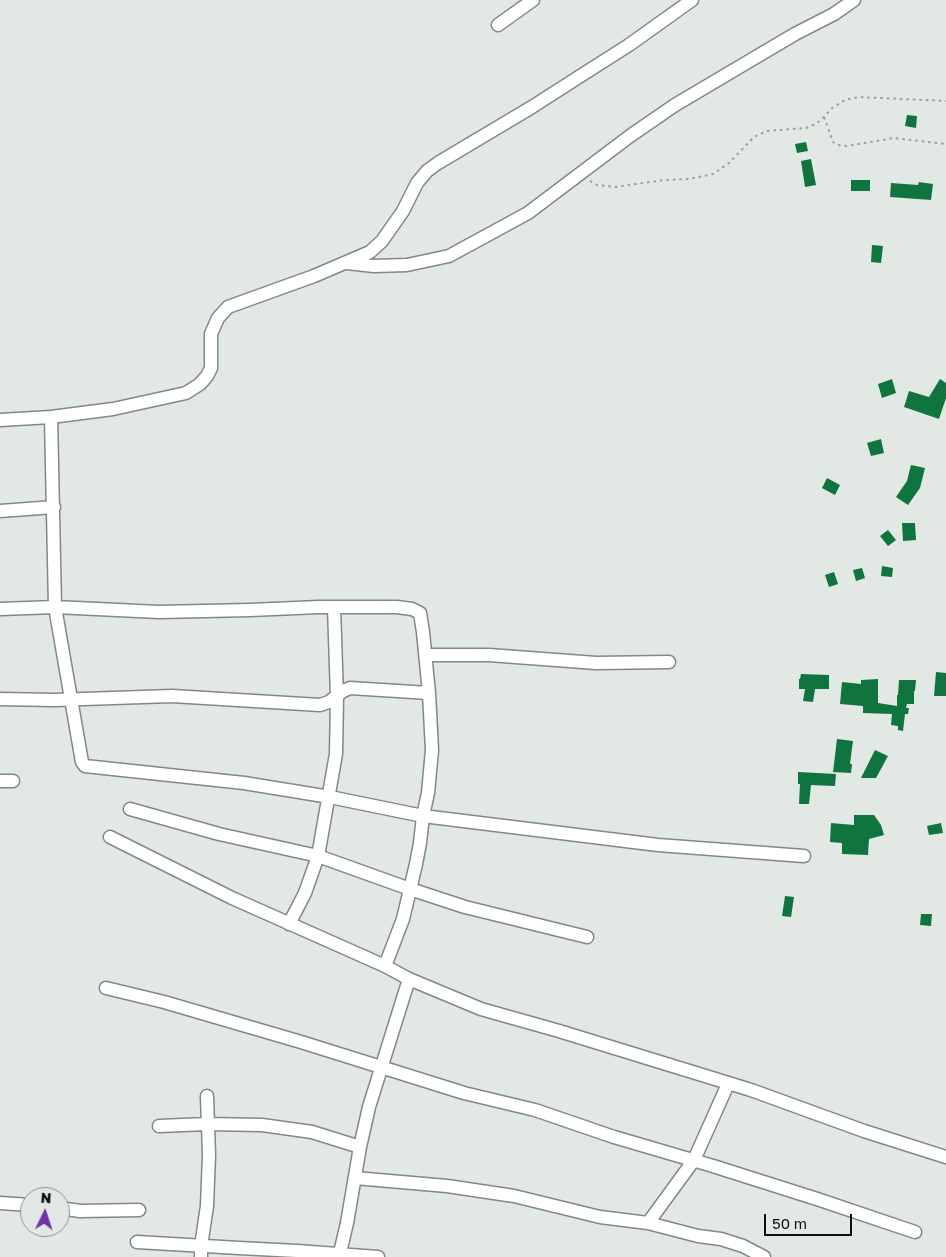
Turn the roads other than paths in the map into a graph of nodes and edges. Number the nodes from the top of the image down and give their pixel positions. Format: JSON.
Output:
{"nodes":[{"id":1,"x":534,"y":0,"type":"edge"},
{"id":2,"x":692,"y":0,"type":"edge"},
{"id":3,"x":854,"y":0,"type":"edge"},
{"id":4,"x":498,"y":25,"type":"dead end"},
{"id":5,"x":344,"y":263,"type":"junction"},
{"id":6,"x":51,"y":417,"type":"junction"},
{"id":7,"x":0,"y":420,"type":"edge"},
{"id":8,"x":54,"y":507,"type":"junction"},
{"id":9,"x":0,"y":511,"type":"edge"},
{"id":10,"x":56,"y":607,"type":"junction"},
{"id":11,"x":334,"y":607,"type":"junction"},
{"id":12,"x":0,"y":609,"type":"edge"},
{"id":13,"x":426,"y":655,"type":"junction"},
{"id":14,"x":669,"y":662,"type":"dead end"},
{"id":15,"x":430,"y":693,"type":"junction"},
{"id":16,"x":337,"y":696,"type":"junction"},
{"id":17,"x":0,"y":699,"type":"edge"},
{"id":18,"x":71,"y":699,"type":"junction"},
{"id":19,"x":330,"y":797,"type":"junction"},
{"id":20,"x":130,"y":809,"type":"dead end"},
{"id":21,"x":423,"y":816,"type":"junction"},
{"id":22,"x":110,"y":837,"type":"dead end"},
{"id":23,"x":318,"y":856,"type":"junction"},
{"id":24,"x":804,"y":856,"type":"dead end"},
{"id":25,"x":410,"y":889,"type":"junction"},
{"id":26,"x":290,"y":924,"type":"junction"},
{"id":27,"x":587,"y":937,"type":"dead end"},
{"id":28,"x":385,"y":966,"type":"junction"},
{"id":29,"x":410,"y":979,"type":"junction"},
{"id":30,"x":106,"y":988,"type":"dead end"},
{"id":31,"x":381,"y":1067,"type":"junction"},
{"id":32,"x":728,"y":1084,"type":"junction"},
{"id":33,"x":208,"y":1096,"type":"dead end"},
{"id":34,"x":207,"y":1124,"type":"junction"},
{"id":35,"x":160,"y":1126,"type":"dead end"},
{"id":36,"x":360,"y":1147,"type":"junction"},
{"id":37,"x":946,"y":1157,"type":"edge"},
{"id":38,"x":694,"y":1160,"type":"junction"},
{"id":39,"x":355,"y":1178,"type":"junction"},
{"id":40,"x":0,"y":1203,"type":"edge"},
{"id":41,"x":20,"y":1204,"type":"edge"},
{"id":42,"x":70,"y":1210,"type":"edge"},
{"id":43,"x":139,"y":1210,"type":"dead end"},
{"id":44,"x":648,"y":1223,"type":"junction"},
{"id":45,"x":915,"y":1232,"type":"dead end"},
{"id":46,"x":137,"y":1242,"type":"dead end"},
{"id":47,"x":201,"y":1251,"type":"edge"},
{"id":48,"x":339,"y":1256,"type":"edge"},
{"id":49,"x":378,"y":1257,"type":"edge"},
{"id":50,"x":764,"y":1257,"type":"edge"}],
"edges":[{"from":1,"to":4,"type":"street"},
{"from":2,"to":5,"type":"street"},
{"from":3,"to":5,"type":"street"},
{"from":5,"to":6,"type":"street"},
{"from":6,"to":7,"type":"street"},
{"from":6,"to":8,"type":"street"},
{"from":8,"to":9,"type":"street"},
{"from":8,"to":10,"type":"street"},
{"from":10,"to":11,"type":"street"},
{"from":10,"to":12,"type":"street"},
{"from":10,"to":18,"type":"street"},
{"from":11,"to":13,"type":"street"},
{"from":11,"to":16,"type":"street"},
{"from":13,"to":14,"type":"street"},
{"from":13,"to":15,"type":"street"},
{"from":15,"to":16,"type":"street"},
{"from":15,"to":21,"type":"street"},
{"from":16,"to":18,"type":"street"},
{"from":16,"to":19,"type":"street"},
{"from":17,"to":18,"type":"street"},
{"from":18,"to":19,"type":"street"},
{"from":19,"to":21,"type":"street"},
{"from":19,"to":23,"type":"street"},
{"from":20,"to":23,"type":"street"},
{"from":21,"to":24,"type":"street"},
{"from":21,"to":25,"type":"street"},
{"from":22,"to":26,"type":"street"},
{"from":23,"to":25,"type":"street"},
{"from":23,"to":26,"type":"street"},
{"from":25,"to":27,"type":"street"},
{"from":25,"to":28,"type":"street"},
{"from":26,"to":28,"type":"street"},
{"from":28,"to":29,"type":"street"},
{"from":29,"to":31,"type":"street"},
{"from":29,"to":32,"type":"street"},
{"from":30,"to":31,"type":"street"},
{"from":31,"to":36,"type":"street"},
{"from":31,"to":38,"type":"street"},
{"from":32,"to":37,"type":"street"},
{"from":32,"to":38,"type":"street"},
{"from":33,"to":34,"type":"street"},
{"from":34,"to":35,"type":"street"},
{"from":34,"to":36,"type":"street"},
{"from":34,"to":47,"type":"street"},
{"from":36,"to":39,"type":"street"},
{"from":38,"to":44,"type":"street"},
{"from":38,"to":45,"type":"street"},
{"from":39,"to":44,"type":"street"},
{"from":39,"to":48,"type":"street"},
{"from":40,"to":41,"type":"street"},
{"from":42,"to":43,"type":"street"},
{"from":44,"to":50,"type":"street"},
{"from":46,"to":47,"type":"street"},
{"from":47,"to":48,"type":"street"},
{"from":48,"to":49,"type":"street"}]}
